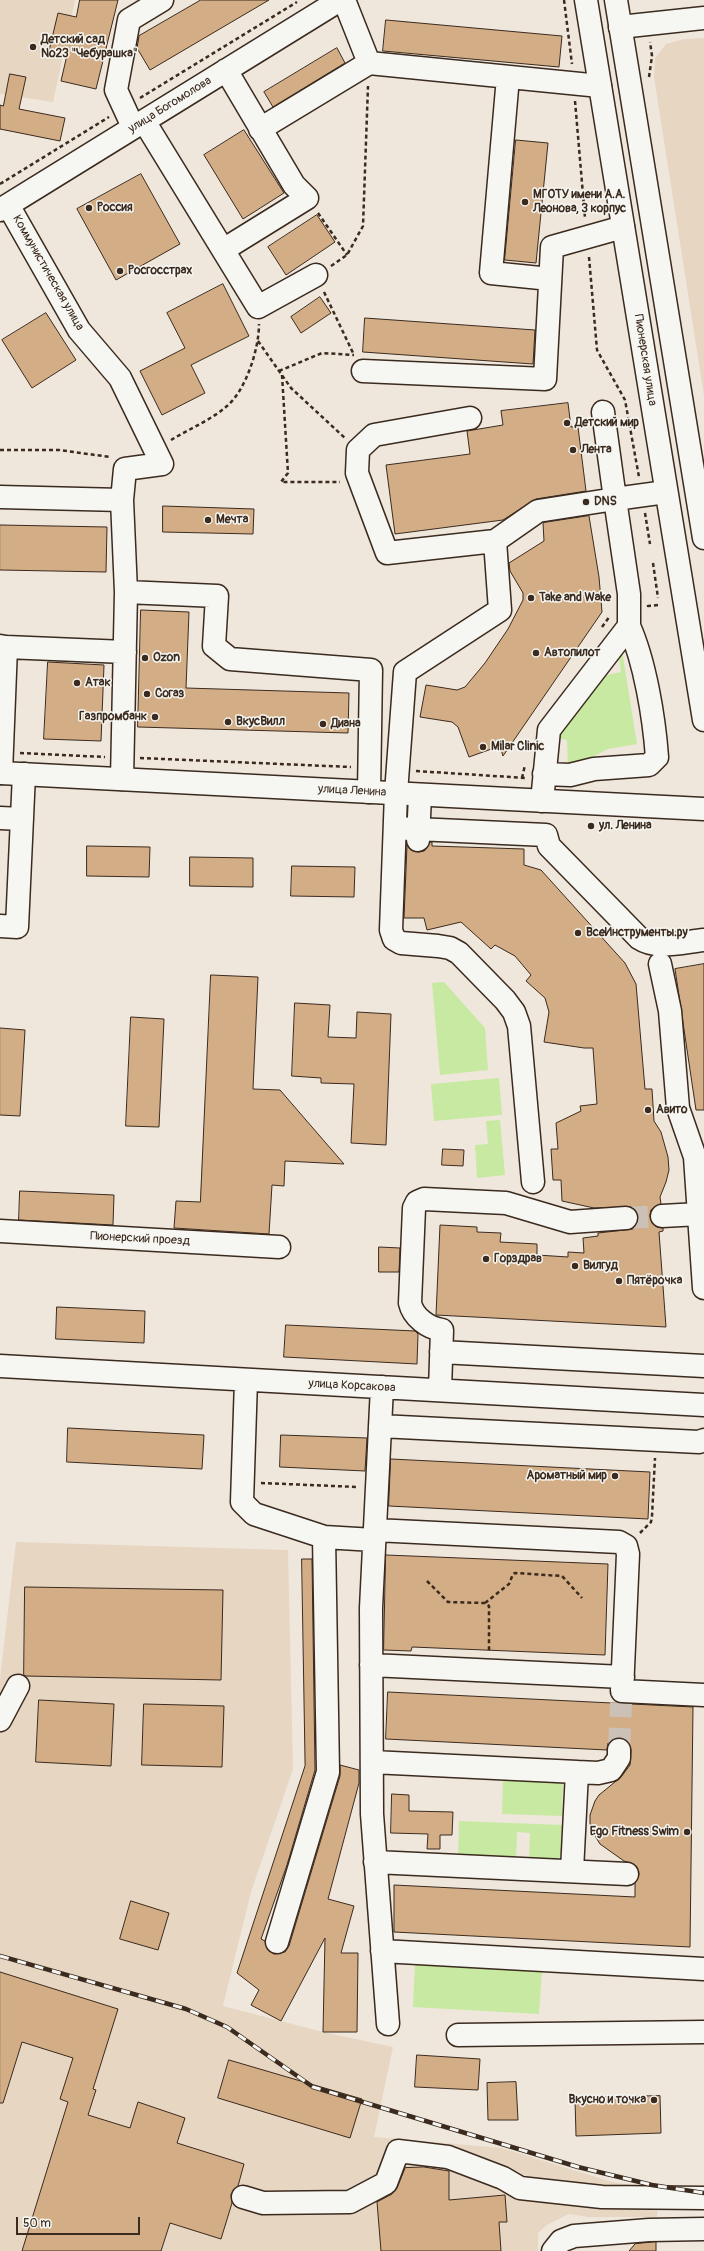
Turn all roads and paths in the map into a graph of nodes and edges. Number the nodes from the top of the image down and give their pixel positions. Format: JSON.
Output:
{"nodes":[{"id":1,"x":162,"y":0,"type":"edge"},
{"id":2,"x":300,"y":0,"type":"edge"},
{"id":3,"x":340,"y":0,"type":"edge"},
{"id":4,"x":344,"y":0,"type":"edge"},
{"id":5,"x":586,"y":0,"type":"edge"},
{"id":6,"x":616,"y":0,"type":"edge"},
{"id":7,"x":704,"y":18,"type":"edge"},
{"id":8,"x":647,"y":24,"type":"junction"},
{"id":9,"x":620,"y":27,"type":"junction"},
{"id":10,"x":369,"y":63,"type":"junction"},
{"id":11,"x":226,"y":70,"type":"junction"},
{"id":12,"x":508,"y":77,"type":"junction"},
{"id":13,"x":650,"y":85,"type":"dead end"},
{"id":14,"x":600,"y":86,"type":"junction"},
{"id":15,"x":124,"y":108,"type":"junction"},
{"id":16,"x":138,"y":124,"type":"junction"},
{"id":17,"x":260,"y":129,"type":"junction"},
{"id":18,"x":0,"y":184,"type":"edge"},
{"id":19,"x":306,"y":198,"type":"junction"},
{"id":20,"x":4,"y":207,"type":"edge"},
{"id":21,"x":623,"y":227,"type":"junction"},
{"id":22,"x":223,"y":250,"type":"junction"},
{"id":23,"x":348,"y":255,"type":"junction"},
{"id":24,"x":316,"y":275,"type":"junction"},
{"id":25,"x":550,"y":279,"type":"junction"},
{"id":26,"x":258,"y":307,"type":"junction"},
{"id":27,"x":258,"y":341,"type":"junction"},
{"id":28,"x":359,"y":363,"type":"junction"},
{"id":29,"x":279,"y":371,"type":"junction"},
{"id":30,"x":282,"y":375,"type":"junction"},
{"id":31,"x":603,"y":412,"type":"dead end"},
{"id":32,"x":470,"y":418,"type":"dead end"},
{"id":33,"x":0,"y":450,"type":"edge"},
{"id":34,"x":358,"y":450,"type":"junction"},
{"id":35,"x":159,"y":457,"type":"junction"},
{"id":36,"x":118,"y":458,"type":"dead end"},
{"id":37,"x":361,"y":483,"type":"junction"},
{"id":38,"x":666,"y":492,"type":"junction"},
{"id":39,"x":0,"y":496,"type":"edge"},
{"id":40,"x":615,"y":499,"type":"junction"},
{"id":41,"x":122,"y":500,"type":"junction"},
{"id":42,"x":645,"y":511,"type":"dead end"},
{"id":43,"x":704,"y":538,"type":"edge"},
{"id":44,"x":495,"y":541,"type":"junction"},
{"id":45,"x":650,"y":544,"type":"dead end"},
{"id":46,"x":653,"y":563,"type":"dead end"},
{"id":47,"x":126,"y":592,"type":"junction"},
{"id":48,"x":658,"y":598,"type":"dead end"},
{"id":49,"x":620,"y":620,"type":"junction"},
{"id":50,"x":597,"y":634,"type":"dead end"},
{"id":51,"x":3,"y":646,"type":"edge"},
{"id":52,"x":125,"y":652,"type":"junction"},
{"id":53,"x":704,"y":720,"type":"edge"},
{"id":54,"x":122,"y":757,"type":"junction"},
{"id":55,"x":525,"y":762,"type":"dead end"},
{"id":56,"x":1,"y":766,"type":"edge"},
{"id":57,"x":369,"y":767,"type":"junction"},
{"id":58,"x":398,"y":769,"type":"junction"},
{"id":59,"x":24,"y":774,"type":"junction"},
{"id":60,"x":536,"y":777,"type":"junction"},
{"id":61,"x":122,"y":780,"type":"junction"},
{"id":62,"x":369,"y":792,"type":"junction"},
{"id":63,"x":396,"y":793,"type":"junction"},
{"id":64,"x":420,"y":795,"type":"junction"},
{"id":65,"x":542,"y":801,"type":"junction"},
{"id":66,"x":704,"y":809,"type":"edge"},
{"id":67,"x":0,"y":818,"type":"edge"},
{"id":68,"x":22,"y":819,"type":"junction"},
{"id":69,"x":395,"y":828,"type":"junction"},
{"id":70,"x":418,"y":835,"type":"junction"},
{"id":71,"x":0,"y":926,"type":"edge"},
{"id":72,"x":704,"y":940,"type":"edge"},
{"id":73,"x":660,"y":964,"type":"dead end"},
{"id":74,"x":533,"y":1182,"type":"dead end"},
{"id":75,"x":699,"y":1214,"type":"junction"},
{"id":76,"x":662,"y":1216,"type":"tunnel mouth"},
{"id":77,"x":626,"y":1218,"type":"tunnel mouth"},
{"id":78,"x":0,"y":1231,"type":"edge"},
{"id":79,"x":279,"y":1247,"type":"dead end"},
{"id":80,"x":704,"y":1288,"type":"edge"},
{"id":81,"x":441,"y":1352,"type":"junction"},
{"id":82,"x":0,"y":1366,"type":"edge"},
{"id":83,"x":704,"y":1366,"type":"edge"},
{"id":84,"x":246,"y":1380,"type":"junction"},
{"id":85,"x":382,"y":1387,"type":"junction"},
{"id":86,"x":440,"y":1390,"type":"junction"},
{"id":87,"x":704,"y":1405,"type":"edge"},
{"id":88,"x":380,"y":1426,"type":"junction"},
{"id":89,"x":656,"y":1440,"type":"junction"},
{"id":90,"x":704,"y":1440,"type":"edge"},
{"id":91,"x":242,"y":1482,"type":"junction"},
{"id":92,"x":377,"y":1488,"type":"junction"},
{"id":93,"x":375,"y":1535,"type":"junction"},
{"id":94,"x":324,"y":1537,"type":"junction"},
{"id":95,"x":626,"y":1546,"type":"junction"},
{"id":96,"x":427,"y":1581,"type":"dead end"},
{"id":97,"x":582,"y":1598,"type":"dead end"},
{"id":98,"x":485,"y":1603,"type":"junction"},
{"id":99,"x":489,"y":1650,"type":"dead end"},
{"id":100,"x":371,"y":1664,"type":"junction"},
{"id":101,"x":18,"y":1686,"type":"dead end"},
{"id":102,"x":622,"y":1690,"type":"junction"},
{"id":103,"x":704,"y":1695,"type":"edge"},
{"id":104,"x":0,"y":1720,"type":"edge"},
{"id":105,"x":619,"y":1750,"type":"tunnel mouth"},
{"id":106,"x":372,"y":1762,"type":"junction"},
{"id":107,"x":577,"y":1772,"type":"junction"},
{"id":108,"x":376,"y":1862,"type":"junction"},
{"id":109,"x":572,"y":1871,"type":"junction"},
{"id":110,"x":627,"y":1874,"type":"dead end"},
{"id":111,"x":277,"y":1942,"type":"dead end"},
{"id":112,"x":382,"y":1951,"type":"junction"},
{"id":113,"x":704,"y":1969,"type":"edge"},
{"id":114,"x":388,"y":2024,"type":"dead end"},
{"id":115,"x":704,"y":2032,"type":"edge"},
{"id":116,"x":458,"y":2034,"type":"dead end"},
{"id":117,"x":243,"y":2197,"type":"dead end"},
{"id":118,"x":704,"y":2198,"type":"edge"},
{"id":119,"x":704,"y":2229,"type":"edge"},
{"id":120,"x":553,"y":2251,"type":"edge"}],
"edges":[{"from":1,"to":15,"type":"main road"},
{"from":2,"to":15,"type":"path"},
{"from":3,"to":11,"type":"main road","name":"улица Богомолова"},
{"from":4,"to":10,"type":"main road"},
{"from":5,"to":14,"type":"main road","name":"Пионерская улица"},
{"from":6,"to":9,"type":"main road"},
{"from":7,"to":8,"type":"main road"},
{"from":8,"to":9,"type":"main road"},
{"from":8,"to":13,"type":"path"},
{"from":9,"to":43,"type":"main road"},
{"from":10,"to":12,"type":"main road"},
{"from":10,"to":17,"type":"main road"},
{"from":10,"to":23,"type":"path"},
{"from":11,"to":16,"type":"main road","name":"улица Богомолова"},
{"from":11,"to":17,"type":"main road"},
{"from":12,"to":14,"type":"main road"},
{"from":12,"to":25,"type":"main road"},
{"from":14,"to":21,"type":"main road","name":"Пионерская улица"},
{"from":15,"to":16,"type":"main road"},
{"from":15,"to":18,"type":"path"},
{"from":16,"to":20,"type":"main road","name":"улица Богомолова"},
{"from":16,"to":22,"type":"main road"},
{"from":17,"to":19,"type":"main road"},
{"from":19,"to":22,"type":"main road"},
{"from":19,"to":23,"type":"path"},
{"from":20,"to":35,"type":"main road","name":"Коммунистическая улица"},
{"from":21,"to":25,"type":"main road"},
{"from":21,"to":38,"type":"main road","name":"Пионерская улица"},
{"from":22,"to":26,"type":"main road"},
{"from":23,"to":24,"type":"path"},
{"from":24,"to":26,"type":"main road"},
{"from":24,"to":28,"type":"path"},
{"from":25,"to":28,"type":"main road"},
{"from":26,"to":27,"type":"path"},
{"from":27,"to":29,"type":"path"},
{"from":27,"to":35,"type":"path"},
{"from":28,"to":29,"type":"path"},
{"from":29,"to":30,"type":"path"},
{"from":30,"to":34,"type":"path"},
{"from":30,"to":37,"type":"path"},
{"from":31,"to":40,"type":"main road"},
{"from":32,"to":34,"type":"main road"},
{"from":33,"to":36,"type":"path"},
{"from":34,"to":37,"type":"main road"},
{"from":35,"to":41,"type":"main road"},
{"from":37,"to":44,"type":"main road"},
{"from":38,"to":40,"type":"main road"},
{"from":38,"to":53,"type":"main road","name":"Пионерская улица"},
{"from":39,"to":41,"type":"main road"},
{"from":40,"to":44,"type":"main road"},
{"from":40,"to":49,"type":"main road"},
{"from":41,"to":47,"type":"main road"},
{"from":42,"to":45,"type":"path"},
{"from":44,"to":58,"type":"main road"},
{"from":46,"to":48,"type":"path"},
{"from":47,"to":52,"type":"main road"},
{"from":47,"to":57,"type":"main road"},
{"from":49,"to":50,"type":"path"},
{"from":49,"to":60,"type":"main road"},
{"from":49,"to":60,"type":"main road"},
{"from":51,"to":52,"type":"main road"},
{"from":51,"to":56,"type":"main road"},
{"from":52,"to":54,"type":"main road"},
{"from":54,"to":56,"type":"path"},
{"from":54,"to":57,"type":"path"},
{"from":54,"to":61,"type":"main road"},
{"from":55,"to":60,"type":"path"},
{"from":56,"to":59,"type":"main road","name":"улица Ленина"},
{"from":57,"to":62,"type":"main road"},
{"from":58,"to":60,"type":"path"},
{"from":58,"to":63,"type":"main road"},
{"from":59,"to":61,"type":"main road","name":"улица Ленина"},
{"from":59,"to":68,"type":"main road"},
{"from":60,"to":65,"type":"main road"},
{"from":61,"to":62,"type":"main road","name":"улица Ленина"},
{"from":62,"to":63,"type":"main road","name":"улица Ленина"},
{"from":63,"to":64,"type":"main road","name":"улица Ленина"},
{"from":63,"to":69,"type":"main road"},
{"from":64,"to":65,"type":"main road","name":"улица Ленина"},
{"from":64,"to":70,"type":"main road"},
{"from":65,"to":66,"type":"main road","name":"улица Ленина"},
{"from":67,"to":68,"type":"main road"},
{"from":68,"to":71,"type":"main road"},
{"from":69,"to":70,"type":"main road"},
{"from":69,"to":74,"type":"main road"},
{"from":70,"to":72,"type":"main road"},
{"from":73,"to":75,"type":"main road"},
{"from":75,"to":76,"type":"main road"},
{"from":75,"to":80,"type":"main road"},
{"from":77,"to":81,"type":"main road"},
{"from":78,"to":79,"type":"main road","name":"Пионерский проезд"},
{"from":81,"to":83,"type":"main road"},
{"from":81,"to":86,"type":"main road"},
{"from":82,"to":84,"type":"main road","name":"улица Корсакова"},
{"from":84,"to":85,"type":"main road","name":"улица Корсакова"},
{"from":84,"to":91,"type":"main road"},
{"from":85,"to":86,"type":"main road","name":"улица Корсакова"},
{"from":85,"to":88,"type":"main road"},
{"from":86,"to":87,"type":"main road","name":"улица Корсакова"},
{"from":88,"to":89,"type":"main road"},
{"from":88,"to":92,"type":"main road"},
{"from":89,"to":90,"type":"main road"},
{"from":89,"to":95,"type":"path"},
{"from":91,"to":92,"type":"path"},
{"from":91,"to":94,"type":"main road"},
{"from":92,"to":93,"type":"main road"},
{"from":93,"to":94,"type":"main road"},
{"from":93,"to":95,"type":"main road"},
{"from":93,"to":100,"type":"main road"},
{"from":94,"to":111,"type":"main road"},
{"from":95,"to":102,"type":"main road"},
{"from":96,"to":98,"type":"path"},
{"from":97,"to":98,"type":"path"},
{"from":98,"to":99,"type":"path"},
{"from":100,"to":102,"type":"main road"},
{"from":100,"to":106,"type":"main road"},
{"from":101,"to":104,"type":"main road"},
{"from":102,"to":103,"type":"main road"},
{"from":105,"to":107,"type":"main road"},
{"from":106,"to":107,"type":"main road"},
{"from":106,"to":108,"type":"main road"},
{"from":107,"to":109,"type":"main road"},
{"from":108,"to":109,"type":"main road"},
{"from":108,"to":112,"type":"main road"},
{"from":109,"to":110,"type":"main road"},
{"from":112,"to":113,"type":"main road"},
{"from":112,"to":114,"type":"main road"},
{"from":115,"to":116,"type":"main road"},
{"from":117,"to":118,"type":"main road"},
{"from":119,"to":120,"type":"main road"}]}
